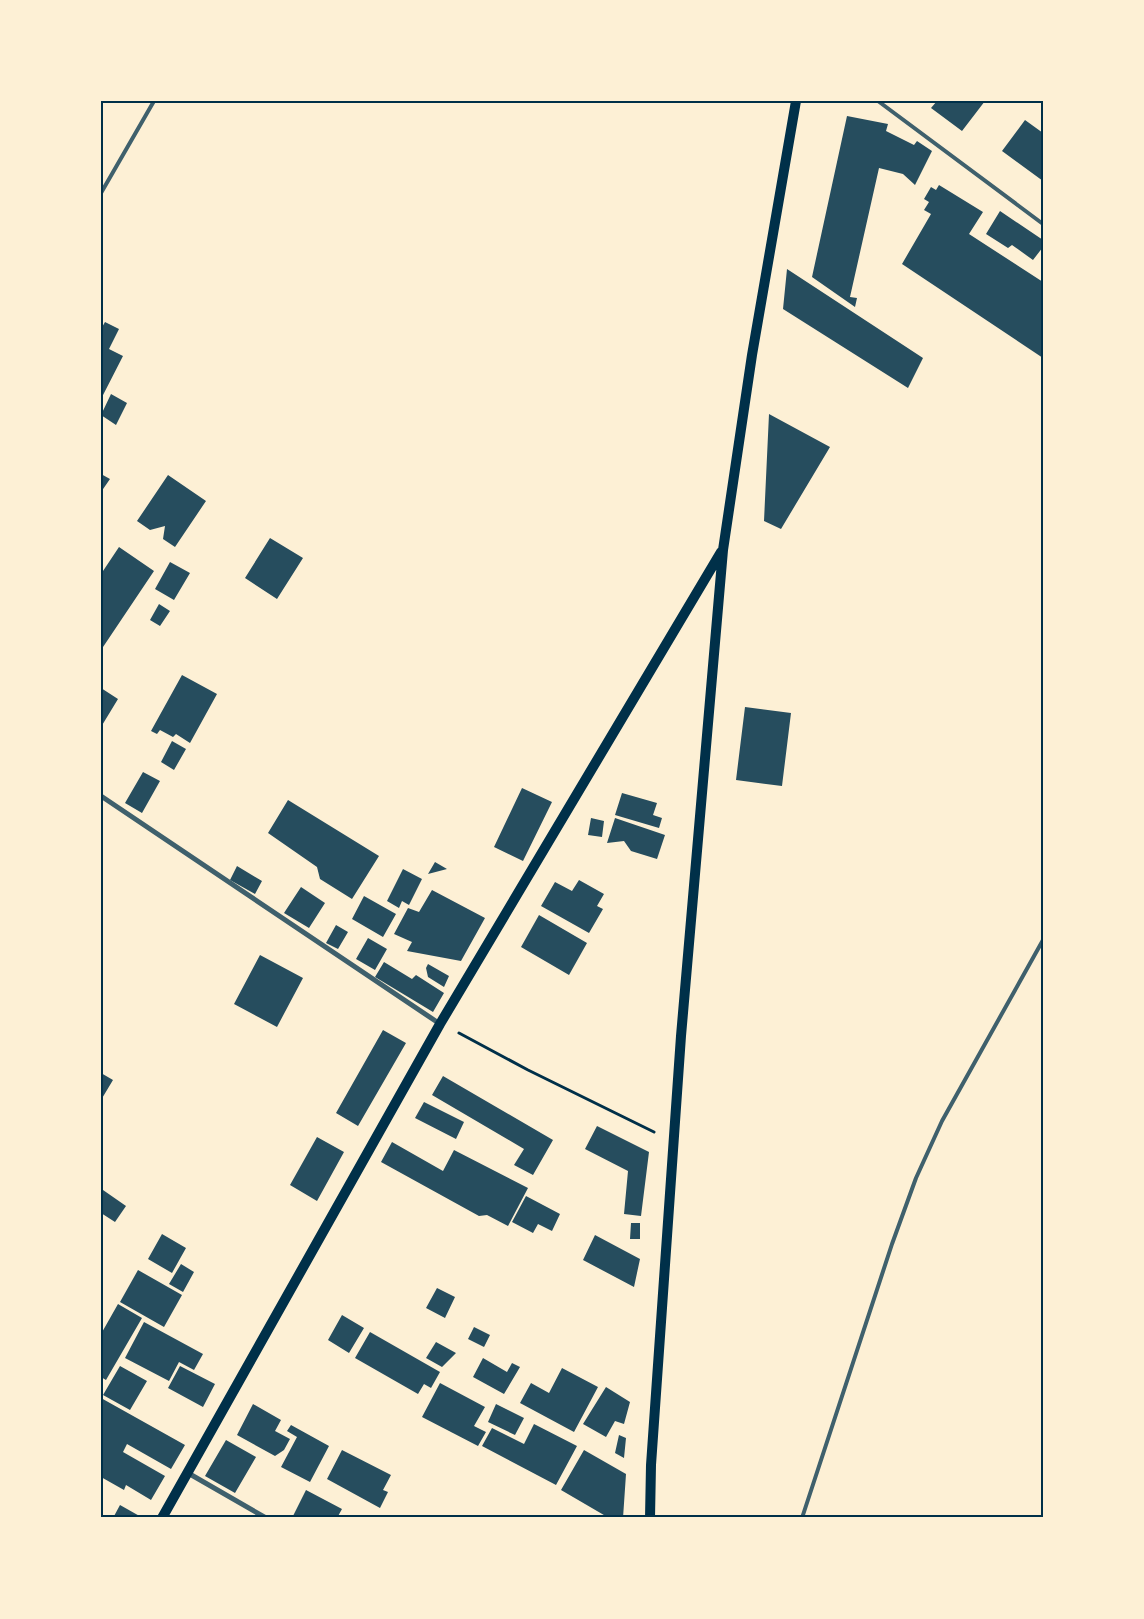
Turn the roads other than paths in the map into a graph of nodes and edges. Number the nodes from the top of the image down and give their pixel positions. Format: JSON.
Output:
{"nodes":[{"id":1,"x":154,"y":101,"type":"edge"},
{"id":2,"x":796,"y":101,"type":"edge"},
{"id":3,"x":878,"y":101,"type":"edge"},
{"id":4,"x":101,"y":193,"type":"edge"},
{"id":5,"x":1043,"y":224,"type":"edge"},
{"id":6,"x":723,"y":550,"type":"junction"},
{"id":7,"x":101,"y":796,"type":"edge"},
{"id":8,"x":1043,"y":940,"type":"edge"},
{"id":9,"x":440,"y":1024,"type":"junction"},
{"id":10,"x":188,"y":1472,"type":"junction"},
{"id":11,"x":162,"y":1518,"type":"edge"},
{"id":12,"x":266,"y":1518,"type":"edge"},
{"id":13,"x":650,"y":1518,"type":"edge"},
{"id":14,"x":802,"y":1518,"type":"edge"}],
"edges":[{"from":1,"to":4,"type":"lane"},
{"from":2,"to":6,"type":"main road"},
{"from":3,"to":5,"type":"lane"},
{"from":6,"to":9,"type":"main road"},
{"from":6,"to":13,"type":"main road"},
{"from":7,"to":9,"type":"street"},
{"from":8,"to":14,"type":"lane"},
{"from":9,"to":10,"type":"main road"},
{"from":10,"to":11,"type":"main road"},
{"from":10,"to":12,"type":"street"}]}
